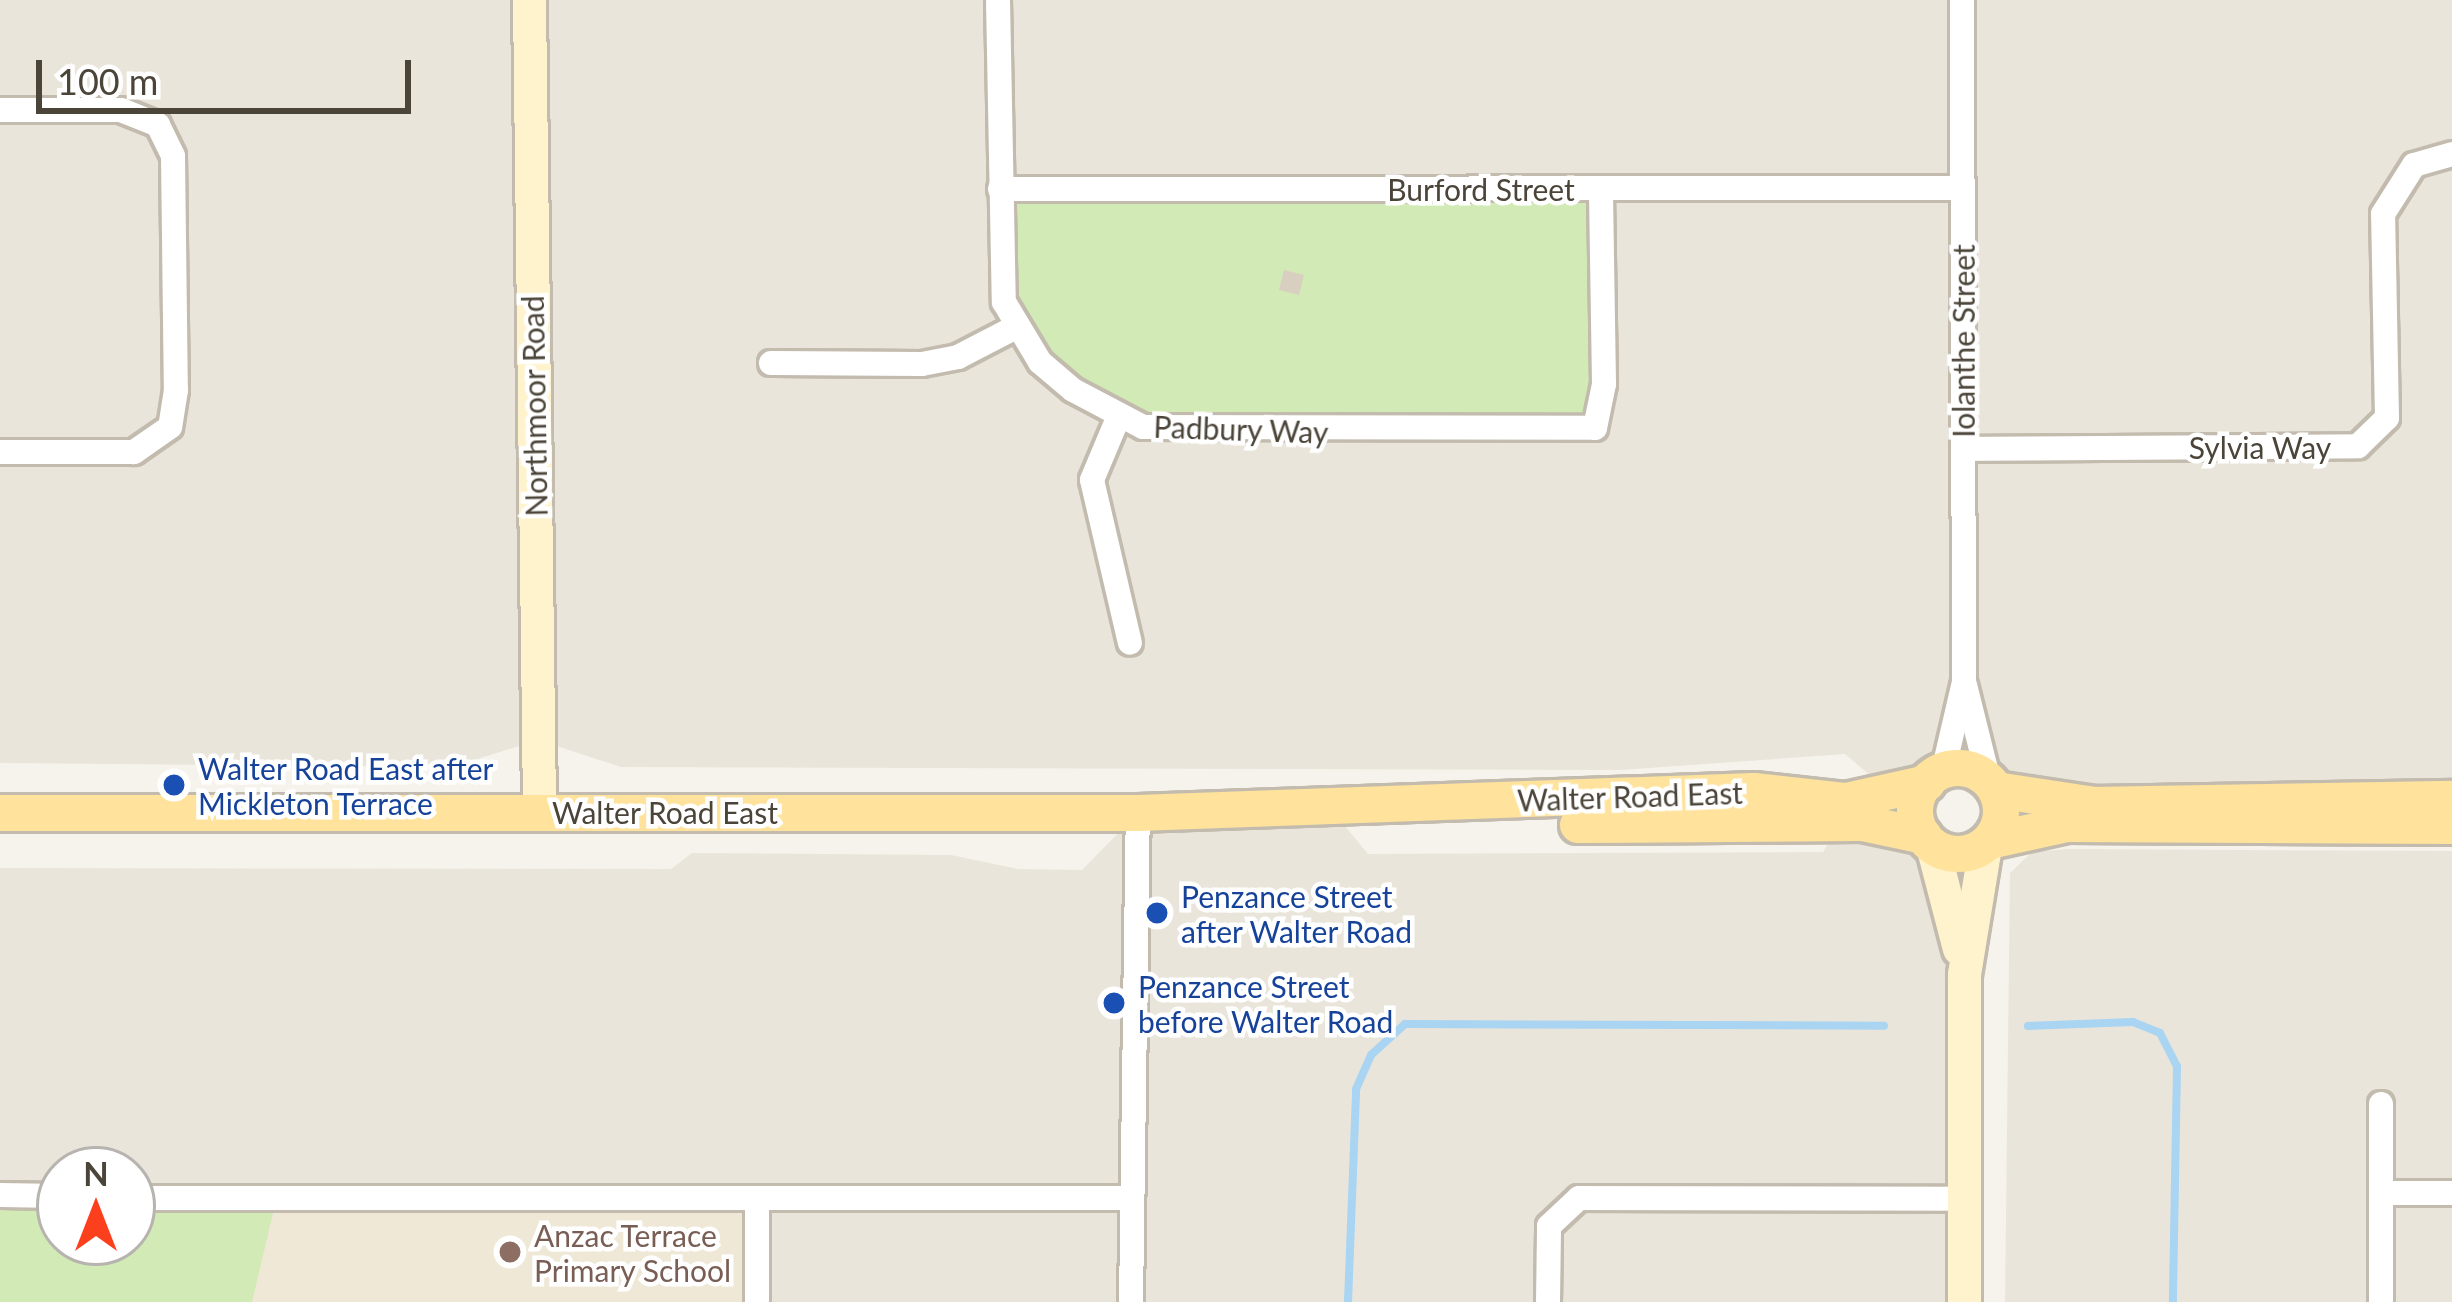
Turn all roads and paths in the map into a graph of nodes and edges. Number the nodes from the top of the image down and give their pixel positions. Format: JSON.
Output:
{"nodes":[{"id":1,"x":529,"y":0,"type":"edge"},
{"id":2,"x":998,"y":0,"type":"edge"},
{"id":3,"x":1962,"y":0,"type":"edge"},
{"id":4,"x":0,"y":110,"type":"edge"},
{"id":5,"x":2452,"y":154,"type":"edge"},
{"id":6,"x":1963,"y":188,"type":"junction"},
{"id":7,"x":1000,"y":189,"type":"junction"},
{"id":8,"x":1601,"y":189,"type":"junction"},
{"id":9,"x":1014,"y":328,"type":"junction"},
{"id":10,"x":771,"y":363,"type":"dead end"},
{"id":11,"x":1118,"y":418,"type":"junction"},
{"id":12,"x":1963,"y":449,"type":"junction"},
{"id":13,"x":0,"y":452,"type":"edge"},
{"id":14,"x":1130,"y":643,"type":"dead end"},
{"id":15,"x":1964,"y":682,"type":"junction"},
{"id":16,"x":1935,"y":777,"type":"junction"},
{"id":17,"x":1992,"y":785,"type":"junction"},
{"id":18,"x":2452,"y":799,"type":"edge"},
{"id":19,"x":1330,"y":808,"type":"junction"},
{"id":20,"x":539,"y":812,"type":"junction"},
{"id":21,"x":0,"y":813,"type":"edge"},
{"id":22,"x":1138,"y":813,"type":"junction"},
{"id":23,"x":2452,"y":826,"type":"edge"},
{"id":24,"x":1928,"y":841,"type":"junction"},
{"id":25,"x":1988,"y":843,"type":"junction"},
{"id":26,"x":1964,"y":974,"type":"junction"},
{"id":27,"x":2381,"y":1105,"type":"dead end"},
{"id":28,"x":2381,"y":1193,"type":"junction"},
{"id":29,"x":2452,"y":1193,"type":"edge"},
{"id":30,"x":0,"y":1195,"type":"edge"},
{"id":31,"x":36,"y":1196,"type":"edge"},
{"id":32,"x":156,"y":1198,"type":"edge"},
{"id":33,"x":1131,"y":1198,"type":"junction"},
{"id":34,"x":1964,"y":1199,"type":"junction"},
{"id":35,"x":758,"y":1201,"type":"junction"},
{"id":36,"x":757,"y":1302,"type":"edge"},
{"id":37,"x":1131,"y":1302,"type":"edge"},
{"id":38,"x":1547,"y":1302,"type":"edge"},
{"id":39,"x":1964,"y":1302,"type":"edge"},
{"id":40,"x":2381,"y":1302,"type":"edge"}],
"edges":[{"from":1,"to":20,"type":"street","name":"Northmoor Road"},
{"from":2,"to":7,"type":"street"},
{"from":3,"to":6,"type":"street","name":"Iolanthe Street"},
{"from":4,"to":13,"type":"street"},
{"from":5,"to":12,"type":"street","name":"Sylvia Way"},
{"from":6,"to":8,"type":"street","name":"Burford Street"},
{"from":6,"to":12,"type":"street","name":"Iolanthe Street"},
{"from":7,"to":8,"type":"street","name":"Burford Street"},
{"from":7,"to":9,"type":"street"},
{"from":8,"to":11,"type":"street","name":"Padbury Way"},
{"from":9,"to":10,"type":"street"},
{"from":9,"to":11,"type":"street","name":"Padbury Way"},
{"from":11,"to":14,"type":"street"},
{"from":12,"to":15,"type":"street","name":"Iolanthe Street"},
{"from":15,"to":16,"type":"street","name":"Iolanthe Street"},
{"from":15,"to":17,"type":"street","name":"Iolanthe Street"},
{"from":16,"to":17,"type":"main road"},
{"from":16,"to":19,"type":"main road","name":"Walter Road East"},
{"from":16,"to":24,"type":"main road"},
{"from":17,"to":18,"type":"main road"},
{"from":17,"to":25,"type":"main road"},
{"from":19,"to":22,"type":"main road","name":"Walter Road East"},
{"from":19,"to":24,"type":"main road","name":"Walter Road East"},
{"from":20,"to":21,"type":"main road","name":"Walter Road East"},
{"from":20,"to":22,"type":"main road","name":"Walter Road East"},
{"from":22,"to":33,"type":"street"},
{"from":23,"to":25,"type":"main road"},
{"from":24,"to":25,"type":"main road"},
{"from":24,"to":26,"type":"street"},
{"from":25,"to":26,"type":"street"},
{"from":26,"to":34,"type":"street"},
{"from":27,"to":28,"type":"street"},
{"from":28,"to":29,"type":"street"},
{"from":28,"to":40,"type":"street"},
{"from":30,"to":31,"type":"street"},
{"from":32,"to":35,"type":"street"},
{"from":33,"to":35,"type":"street"},
{"from":33,"to":37,"type":"street"},
{"from":34,"to":38,"type":"street"},
{"from":34,"to":39,"type":"street"},
{"from":35,"to":36,"type":"street"}]}
